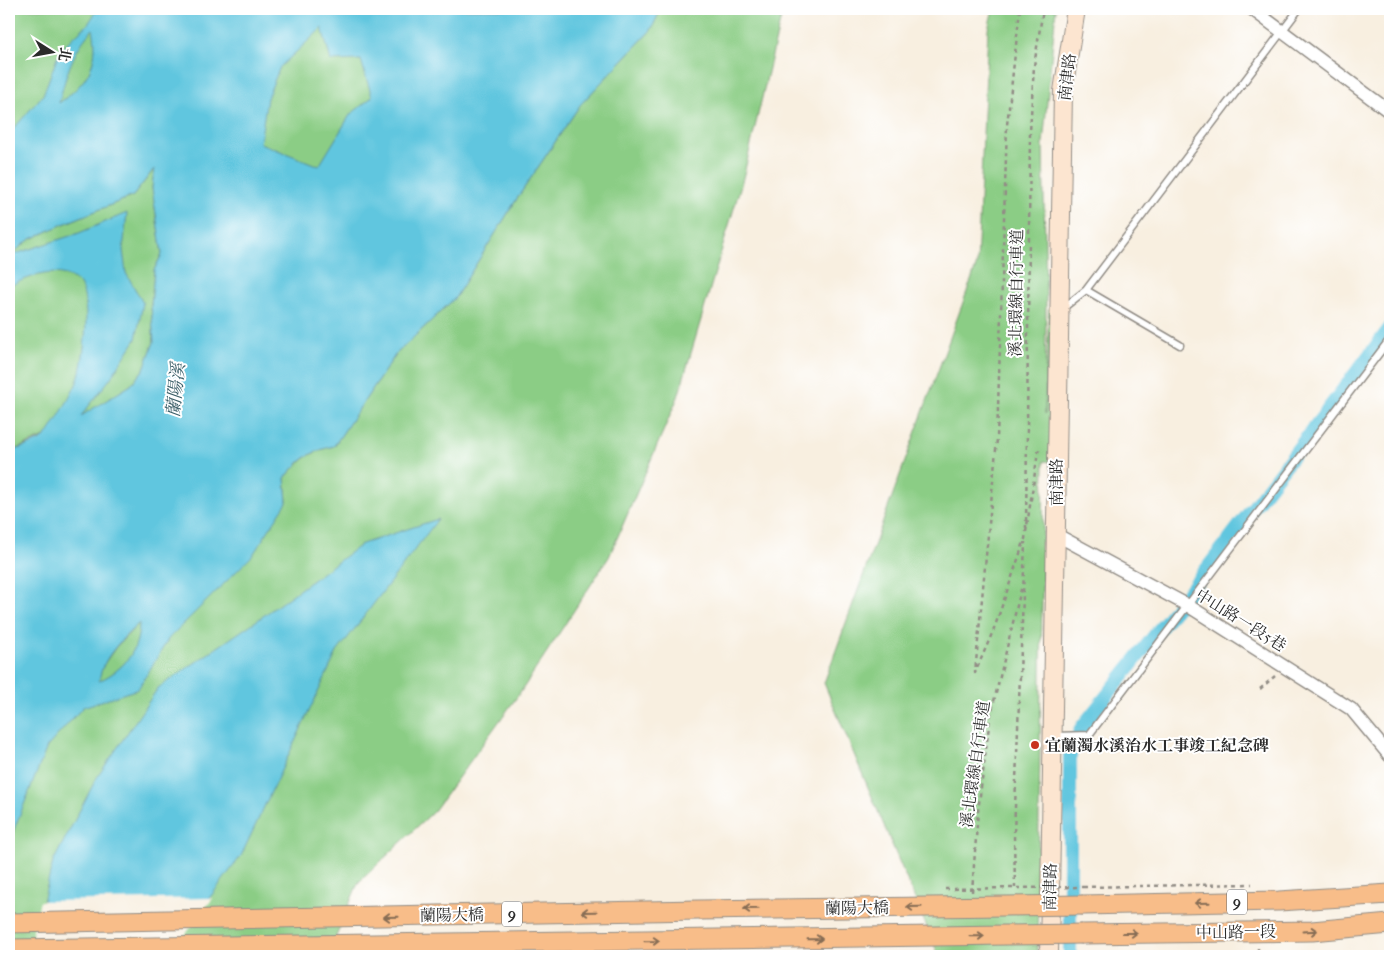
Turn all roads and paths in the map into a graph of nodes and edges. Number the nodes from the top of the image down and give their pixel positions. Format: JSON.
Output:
{"nodes":[{"id":1,"x":1020,"y":9,"type":"edge"},
{"id":2,"x":1043,"y":9,"type":"edge"},
{"id":3,"x":1076,"y":9,"type":"edge"},
{"id":4,"x":1252,"y":9,"type":"edge"},
{"id":5,"x":1299,"y":9,"type":"edge"},
{"id":6,"x":1282,"y":31,"type":"junction"},
{"id":7,"x":1390,"y":112,"type":"edge"},
{"id":8,"x":1086,"y":290,"type":"junction"},
{"id":9,"x":1060,"y":311,"type":"junction"},
{"id":10,"x":1390,"y":339,"type":"edge"},
{"id":11,"x":1180,"y":345,"type":"dead end"},
{"id":12,"x":1042,"y":445,"type":"dead end"},
{"id":13,"x":1055,"y":534,"type":"junction"},
{"id":14,"x":1026,"y":539,"type":"junction"},
{"id":15,"x":1024,"y":578,"type":"junction"},
{"id":16,"x":1186,"y":604,"type":"junction"},
{"id":17,"x":1286,"y":668,"type":"junction"},
{"id":18,"x":1260,"y":689,"type":"dead end"},
{"id":19,"x":1051,"y":736,"type":"junction"},
{"id":20,"x":1390,"y":756,"type":"edge"},
{"id":21,"x":1390,"y":894,"type":"edge"},
{"id":22,"x":1083,"y":896,"type":"junction"},
{"id":23,"x":1015,"y":897,"type":"junction"},
{"id":24,"x":972,"y":901,"type":"dead end"},
{"id":25,"x":9,"y":923,"type":"edge"},
{"id":26,"x":1390,"y":924,"type":"edge"},
{"id":27,"x":1025,"y":935,"type":"joint"},
{"id":28,"x":9,"y":949,"type":"edge"},
{"id":29,"x":1049,"y":956,"type":"edge"}],
"edges":[{"from":1,"to":14,"type":"path"},
{"from":2,"to":14,"type":"path","name":"溪北環線自行車道"},
{"from":3,"to":9,"type":"street","name":"南津路"},
{"from":4,"to":6,"type":"street"},
{"from":5,"to":6,"type":"lane"},
{"from":6,"to":7,"type":"street"},
{"from":6,"to":8,"type":"lane"},
{"from":8,"to":9,"type":"lane"},
{"from":8,"to":11,"type":"lane"},
{"from":9,"to":13,"type":"street","name":"南津路"},
{"from":10,"to":16,"type":"lane"},
{"from":12,"to":14,"type":"path"},
{"from":13,"to":16,"type":"street","name":"中山路一段5巷"},
{"from":13,"to":19,"type":"street","name":"南津路"},
{"from":14,"to":15,"type":"path","name":"溪北環線自行車道"},
{"from":15,"to":23,"type":"path","name":"溪北環線自行車道"},
{"from":15,"to":24,"type":"path","name":"溪北環線自行車道"},
{"from":16,"to":17,"type":"street","name":"中山路一段5巷"},
{"from":16,"to":19,"type":"lane"},
{"from":17,"to":18,"type":"path"},
{"from":17,"to":20,"type":"street","name":"中山路一段5巷"},
{"from":19,"to":29,"type":"street","name":"南津路"},
{"from":21,"to":22,"type":"main road","name":"中山路一段","number":"9","one_way":true},
{"from":22,"to":23,"type":"main road","number":"9","bridge":true},
{"from":22,"to":23,"type":"path","bridge":true},
{"from":23,"to":25,"type":"main road","name":"蘭陽大橋","number":"9","one_way":true,"bridge":true},
{"from":27,"to":26,"type":"main road","name":"中山路一段","number":"9","one_way":true,"bridge":true},
{"from":28,"to":27,"type":"main road","name":"蘭陽大橋","number":"9","one_way":true,"bridge":true}]}
